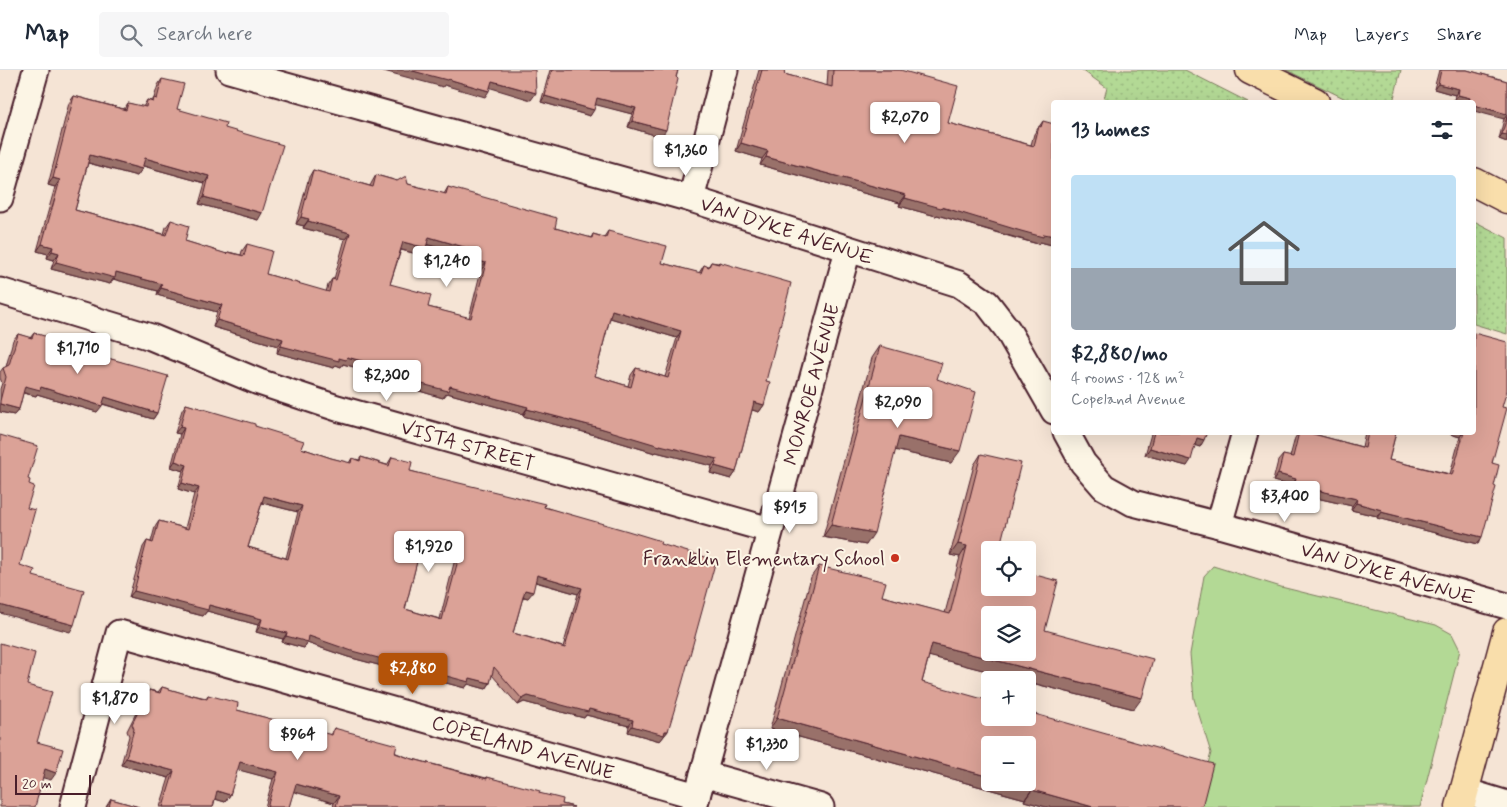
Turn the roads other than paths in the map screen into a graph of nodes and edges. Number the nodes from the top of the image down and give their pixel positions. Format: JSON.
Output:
{"nodes":[{"id":1,"x":36,"y":70,"type":"edge"},
{"id":2,"x":229,"y":70,"type":"edge"},
{"id":3,"x":725,"y":70,"type":"edge"},
{"id":4,"x":1250,"y":70,"type":"edge"},
{"id":5,"x":1311,"y":100,"type":"edge"},
{"id":6,"x":1476,"y":183,"type":"edge"},
{"id":7,"x":0,"y":198,"type":"edge"},
{"id":8,"x":691,"y":199,"type":"junction"},
{"id":9,"x":1507,"y":199,"type":"edge"},
{"id":10,"x":848,"y":250,"type":"junction"},
{"id":11,"x":0,"y":291,"type":"edge"},
{"id":12,"x":1051,"y":406,"type":"edge"},
{"id":13,"x":1068,"y":435,"type":"edge"},
{"id":14,"x":1244,"y":435,"type":"edge"},
{"id":15,"x":1220,"y":525,"type":"junction"},
{"id":16,"x":770,"y":530,"type":"junction"},
{"id":17,"x":1507,"y":606,"type":"edge"},
{"id":18,"x":1507,"y":632,"type":"edge"},
{"id":19,"x":698,"y":792,"type":"edge"},
{"id":20,"x":1462,"y":799,"type":"edge"},
{"id":21,"x":1507,"y":804,"type":"edge"},
{"id":22,"x":73,"y":807,"type":"edge"},
{"id":23,"x":821,"y":807,"type":"edge"}],
"edges":[{"from":1,"to":7,"type":"street"},
{"from":2,"to":8,"type":"street","name":"VAN DYKE AVENUE"},
{"from":3,"to":8,"type":"street"},
{"from":4,"to":5,"type":"main road"},
{"from":6,"to":9,"type":"main road"},
{"from":8,"to":10,"type":"street","name":"VAN DYKE AVENUE"},
{"from":10,"to":12,"type":"street","name":"VAN DYKE AVENUE"},
{"from":10,"to":16,"type":"street","name":"MONROE AVENUE"},
{"from":11,"to":16,"type":"street","name":"VISTA STREET"},
{"from":13,"to":15,"type":"street","name":"VAN DYKE AVENUE"},
{"from":14,"to":15,"type":"street"},
{"from":15,"to":17,"type":"street","name":"VAN DYKE AVENUE"},
{"from":16,"to":19,"type":"street","name":"MONROE AVENUE"},
{"from":18,"to":20,"type":"main road"},
{"from":19,"to":22,"type":"street","name":"COPELAND AVENUE"},
{"from":19,"to":23,"type":"street","name":"COPELAND AVENUE"},
{"from":20,"to":21,"type":"street"}]}
